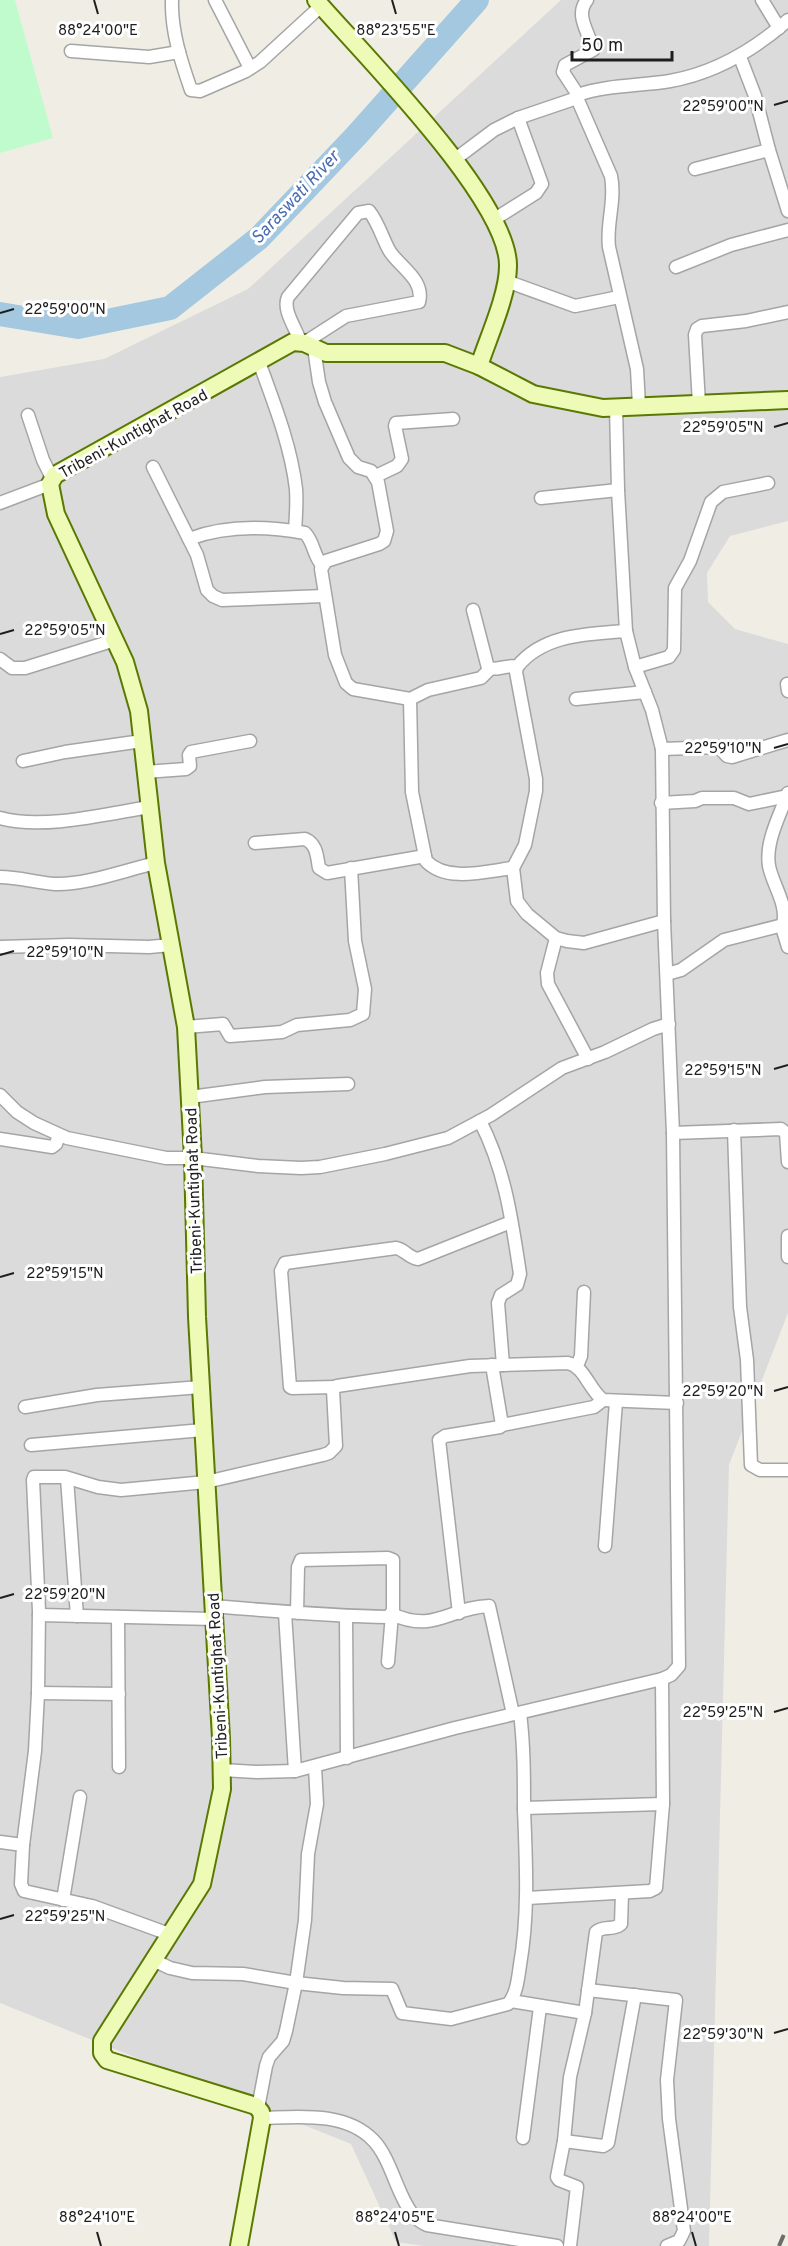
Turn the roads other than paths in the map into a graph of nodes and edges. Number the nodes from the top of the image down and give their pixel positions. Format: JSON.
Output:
{"nodes":[{"id":1,"x":172,"y":0,"type":"edge"},
{"id":2,"x":215,"y":0,"type":"edge"},
{"id":3,"x":587,"y":0,"type":"edge"},
{"id":4,"x":762,"y":0,"type":"edge"},
{"id":5,"x":318,"y":3,"type":"edge"},
{"id":6,"x":784,"y":24,"type":"edge"},
{"id":7,"x":71,"y":51,"type":"dead end"},
{"id":8,"x":179,"y":52,"type":"junction"},
{"id":9,"x":740,"y":57,"type":"junction"},
{"id":10,"x":250,"y":68,"type":"junction"},
{"id":11,"x":577,"y":96,"type":"junction"},
{"id":12,"x":518,"y":118,"type":"junction"},
{"id":13,"x":769,"y":150,"type":"junction"},
{"id":14,"x":454,"y":160,"type":"junction"},
{"id":15,"x":695,"y":169,"type":"dead end"},
{"id":16,"x":788,"y":211,"type":"edge"},
{"id":17,"x":493,"y":220,"type":"junction"},
{"id":18,"x":788,"y":231,"type":"edge"},
{"id":19,"x":676,"y":267,"type":"dead end"},
{"id":20,"x":506,"y":281,"type":"junction"},
{"id":21,"x":619,"y":297,"type":"junction"},
{"id":22,"x":788,"y":312,"type":"edge"},
{"id":23,"x":306,"y":344,"type":"junction"},
{"id":24,"x":259,"y":362,"type":"junction"},
{"id":25,"x":479,"y":366,"type":"junction"},
{"id":26,"x":788,"y":400,"type":"edge"},
{"id":27,"x":699,"y":404,"type":"junction"},
{"id":28,"x":639,"y":406,"type":"junction"},
{"id":29,"x":616,"y":407,"type":"junction"},
{"id":30,"x":28,"y":415,"type":"dead end"},
{"id":31,"x":453,"y":419,"type":"dead end"},
{"id":32,"x":153,"y":467,"type":"dead end"},
{"id":33,"x":376,"y":476,"type":"junction"},
{"id":34,"x":51,"y":481,"type":"junction"},
{"id":35,"x":768,"y":483,"type":"dead end"},
{"id":36,"x":618,"y":490,"type":"junction"},
{"id":37,"x":541,"y":498,"type":"dead end"},
{"id":38,"x":0,"y":503,"type":"edge"},
{"id":39,"x":295,"y":531,"type":"junction"},
{"id":40,"x":189,"y":539,"type":"junction"},
{"id":41,"x":322,"y":565,"type":"junction"},
{"id":42,"x":324,"y":596,"type":"junction"},
{"id":43,"x":473,"y":610,"type":"dead end"},
{"id":44,"x":626,"y":631,"type":"junction"},
{"id":45,"x":115,"y":640,"type":"junction"},
{"id":46,"x":0,"y":659,"type":"edge"},
{"id":47,"x":517,"y":667,"type":"junction"},
{"id":48,"x":635,"y":667,"type":"junction"},
{"id":49,"x":490,"y":669,"type":"junction"},
{"id":50,"x":645,"y":692,"type":"junction"},
{"id":51,"x":410,"y":699,"type":"junction"},
{"id":52,"x":576,"y":699,"type":"dead end"},
{"id":53,"x":788,"y":740,"type":"edge"},
{"id":54,"x":142,"y":741,"type":"junction"},
{"id":55,"x":250,"y":741,"type":"dead end"},
{"id":56,"x":662,"y":749,"type":"junction"},
{"id":57,"x":23,"y":761,"type":"dead end"},
{"id":58,"x":145,"y":772,"type":"junction"},
{"id":59,"x":788,"y":795,"type":"edge"},
{"id":60,"x":661,"y":803,"type":"junction"},
{"id":61,"x":149,"y":807,"type":"junction"},
{"id":62,"x":0,"y":818,"type":"edge"},
{"id":63,"x":255,"y":843,"type":"dead end"},
{"id":64,"x":425,"y":856,"type":"junction"},
{"id":65,"x":156,"y":863,"type":"junction"},
{"id":66,"x":351,"y":868,"type":"junction"},
{"id":67,"x":513,"y":868,"type":"junction"},
{"id":68,"x":0,"y":877,"type":"edge"},
{"id":69,"x":664,"y":921,"type":"junction"},
{"id":70,"x":782,"y":927,"type":"junction"},
{"id":71,"x":556,"y":938,"type":"junction"},
{"id":72,"x":171,"y":945,"type":"junction"},
{"id":73,"x":0,"y":947,"type":"edge"},
{"id":74,"x":788,"y":947,"type":"edge"},
{"id":75,"x":667,"y":974,"type":"junction"},
{"id":76,"x":669,"y":1024,"type":"junction"},
{"id":77,"x":186,"y":1026,"type":"junction"},
{"id":78,"x":588,"y":1059,"type":"junction"},
{"id":79,"x":348,"y":1084,"type":"dead end"},
{"id":80,"x":0,"y":1095,"type":"edge"},
{"id":81,"x":190,"y":1097,"type":"junction"},
{"id":82,"x":480,"y":1121,"type":"junction"},
{"id":83,"x":786,"y":1128,"type":"edge"},
{"id":84,"x":734,"y":1130,"type":"junction"},
{"id":85,"x":673,"y":1133,"type":"junction"},
{"id":86,"x":59,"y":1135,"type":"junction"},
{"id":87,"x":0,"y":1139,"type":"edge"},
{"id":88,"x":193,"y":1158,"type":"junction"},
{"id":89,"x":788,"y":1162,"type":"edge"},
{"id":90,"x":511,"y":1222,"type":"junction"},
{"id":91,"x":788,"y":1236,"type":"edge"},
{"id":92,"x":788,"y":1257,"type":"edge"},
{"id":93,"x":584,"y":1292,"type":"dead end"},
{"id":94,"x":498,"y":1365,"type":"junction"},
{"id":95,"x":577,"y":1366,"type":"junction"},
{"id":96,"x":201,"y":1387,"type":"junction"},
{"id":97,"x":334,"y":1387,"type":"junction"},
{"id":98,"x":603,"y":1400,"type":"junction"},
{"id":99,"x":616,"y":1402,"type":"junction"},
{"id":100,"x":677,"y":1403,"type":"junction"},
{"id":101,"x":25,"y":1407,"type":"dead end"},
{"id":102,"x":502,"y":1425,"type":"junction"},
{"id":103,"x":203,"y":1430,"type":"junction"},
{"id":104,"x":31,"y":1445,"type":"dead end"},
{"id":105,"x":788,"y":1470,"type":"edge"},
{"id":106,"x":67,"y":1478,"type":"junction"},
{"id":107,"x":206,"y":1482,"type":"junction"},
{"id":108,"x":605,"y":1546,"type":"dead end"},
{"id":109,"x":214,"y":1612,"type":"junction"},
{"id":110,"x":459,"y":1612,"type":"junction"},
{"id":111,"x":291,"y":1613,"type":"junction"},
{"id":112,"x":392,"y":1614,"type":"junction"},
{"id":113,"x":39,"y":1615,"type":"junction"},
{"id":114,"x":77,"y":1616,"type":"junction"},
{"id":115,"x":346,"y":1616,"type":"junction"},
{"id":116,"x":118,"y":1617,"type":"junction"},
{"id":117,"x":388,"y":1662,"type":"dead end"},
{"id":118,"x":662,"y":1679,"type":"junction"},
{"id":119,"x":38,"y":1693,"type":"junction"},
{"id":120,"x":119,"y":1694,"type":"junction"},
{"id":121,"x":517,"y":1714,"type":"junction"},
{"id":122,"x":348,"y":1758,"type":"junction"},
{"id":123,"x":119,"y":1767,"type":"dead end"},
{"id":124,"x":315,"y":1767,"type":"junction"},
{"id":125,"x":222,"y":1770,"type":"junction"},
{"id":126,"x":296,"y":1771,"type":"junction"},
{"id":127,"x":80,"y":1797,"type":"dead end"},
{"id":128,"x":663,"y":1804,"type":"junction"},
{"id":129,"x":524,"y":1808,"type":"junction"},
{"id":130,"x":0,"y":1842,"type":"edge"},
{"id":131,"x":23,"y":1845,"type":"junction"},
{"id":132,"x":622,"y":1893,"type":"junction"},
{"id":133,"x":527,"y":1898,"type":"junction"},
{"id":134,"x":63,"y":1900,"type":"junction"},
{"id":135,"x":170,"y":1935,"type":"junction"},
{"id":136,"x":153,"y":1960,"type":"junction"},
{"id":137,"x":296,"y":1983,"type":"junction"},
{"id":138,"x":588,"y":1990,"type":"junction"},
{"id":139,"x":635,"y":1995,"type":"junction"},
{"id":140,"x":511,"y":2001,"type":"junction"},
{"id":141,"x":540,"y":2007,"type":"junction"},
{"id":142,"x":585,"y":2013,"type":"junction"},
{"id":143,"x":260,"y":2113,"type":"junction"},
{"id":144,"x":523,"y":2138,"type":"dead end"},
{"id":145,"x":564,"y":2141,"type":"junction"},
{"id":146,"x":239,"y":2246,"type":"edge"},
{"id":147,"x":557,"y":2246,"type":"edge"},
{"id":148,"x":570,"y":2246,"type":"edge"},
{"id":149,"x":667,"y":2246,"type":"edge"}],
"edges":[{"from":1,"to":8,"type":"street"},
{"from":2,"to":10,"type":"street"},
{"from":3,"to":11,"type":"street"},
{"from":4,"to":6,"type":"street"},
{"from":5,"to":10,"type":"street"},
{"from":5,"to":14,"type":"main road"},
{"from":6,"to":9,"type":"street"},
{"from":7,"to":8,"type":"street"},
{"from":8,"to":10,"type":"street"},
{"from":9,"to":11,"type":"street"},
{"from":9,"to":13,"type":"street"},
{"from":11,"to":12,"type":"street"},
{"from":11,"to":21,"type":"street"},
{"from":12,"to":14,"type":"street"},
{"from":12,"to":17,"type":"street"},
{"from":13,"to":15,"type":"street"},
{"from":13,"to":16,"type":"street"},
{"from":14,"to":17,"type":"main road"},
{"from":17,"to":20,"type":"main road"},
{"from":18,"to":19,"type":"street"},
{"from":20,"to":21,"type":"street"},
{"from":20,"to":25,"type":"main road"},
{"from":21,"to":28,"type":"street"},
{"from":22,"to":27,"type":"street"},
{"from":23,"to":23,"type":"street"},
{"from":23,"to":24,"type":"main road","name":"Tribeni-Kuntighat Road"},
{"from":23,"to":25,"type":"main road"},
{"from":23,"to":33,"type":"street"},
{"from":24,"to":34,"type":"main road","name":"Tribeni-Kuntighat Road"},
{"from":24,"to":39,"type":"street"},
{"from":25,"to":29,"type":"main road"},
{"from":26,"to":27,"type":"main road"},
{"from":27,"to":28,"type":"main road"},
{"from":28,"to":29,"type":"main road"},
{"from":29,"to":36,"type":"street"},
{"from":30,"to":34,"type":"street"},
{"from":31,"to":33,"type":"street"},
{"from":32,"to":40,"type":"street"},
{"from":33,"to":41,"type":"street"},
{"from":34,"to":38,"type":"street"},
{"from":34,"to":45,"type":"main road","name":"Tribeni-Kuntighat Road"},
{"from":35,"to":48,"type":"street"},
{"from":36,"to":37,"type":"street"},
{"from":36,"to":44,"type":"street"},
{"from":39,"to":40,"type":"street"},
{"from":39,"to":41,"type":"street"},
{"from":40,"to":42,"type":"street"},
{"from":41,"to":42,"type":"street"},
{"from":42,"to":51,"type":"street"},
{"from":43,"to":49,"type":"street"},
{"from":44,"to":47,"type":"street"},
{"from":44,"to":48,"type":"street"},
{"from":45,"to":46,"type":"street"},
{"from":45,"to":54,"type":"main road","name":"Tribeni-Kuntighat Road"},
{"from":47,"to":49,"type":"street"},
{"from":47,"to":67,"type":"street"},
{"from":48,"to":50,"type":"street"},
{"from":49,"to":51,"type":"street"},
{"from":50,"to":52,"type":"street"},
{"from":50,"to":56,"type":"street"},
{"from":51,"to":64,"type":"street"},
{"from":53,"to":56,"type":"street"},
{"from":54,"to":57,"type":"street"},
{"from":54,"to":58,"type":"main road","name":"Tribeni-Kuntighat Road"},
{"from":55,"to":58,"type":"street"},
{"from":56,"to":60,"type":"street"},
{"from":58,"to":61,"type":"main road","name":"Tribeni-Kuntighat Road"},
{"from":59,"to":60,"type":"street"},
{"from":59,"to":70,"type":"street"},
{"from":60,"to":69,"type":"street"},
{"from":61,"to":62,"type":"street"},
{"from":61,"to":65,"type":"main road","name":"Tribeni-Kuntighat Road"},
{"from":63,"to":66,"type":"street"},
{"from":64,"to":66,"type":"street"},
{"from":64,"to":67,"type":"street"},
{"from":65,"to":68,"type":"street"},
{"from":65,"to":72,"type":"main road","name":"Tribeni-Kuntighat Road"},
{"from":66,"to":77,"type":"street"},
{"from":67,"to":71,"type":"street"},
{"from":69,"to":71,"type":"street"},
{"from":69,"to":75,"type":"street"},
{"from":70,"to":74,"type":"street"},
{"from":70,"to":75,"type":"street"},
{"from":71,"to":78,"type":"street"},
{"from":72,"to":73,"type":"street"},
{"from":72,"to":77,"type":"main road","name":"Tribeni-Kuntighat Road"},
{"from":75,"to":76,"type":"street"},
{"from":76,"to":78,"type":"street"},
{"from":76,"to":85,"type":"street"},
{"from":77,"to":81,"type":"main road","name":"Tribeni-Kuntighat Road"},
{"from":78,"to":82,"type":"street"},
{"from":79,"to":81,"type":"street"},
{"from":80,"to":86,"type":"street"},
{"from":81,"to":88,"type":"main road","name":"Tribeni-Kuntighat Road"},
{"from":82,"to":88,"type":"street"},
{"from":82,"to":90,"type":"street"},
{"from":83,"to":84,"type":"street"},
{"from":83,"to":89,"type":"street"},
{"from":84,"to":85,"type":"street"},
{"from":84,"to":105,"type":"street"},
{"from":85,"to":100,"type":"street"},
{"from":86,"to":87,"type":"street"},
{"from":86,"to":88,"type":"street"},
{"from":88,"to":96,"type":"main road","name":"Tribeni-Kuntighat Road"},
{"from":90,"to":94,"type":"street"},
{"from":90,"to":97,"type":"street"},
{"from":91,"to":92,"type":"street"},
{"from":93,"to":95,"type":"street"},
{"from":94,"to":95,"type":"street"},
{"from":94,"to":97,"type":"street"},
{"from":94,"to":102,"type":"street"},
{"from":95,"to":98,"type":"street"},
{"from":96,"to":101,"type":"street"},
{"from":96,"to":103,"type":"main road","name":"Tribeni-Kuntighat Road"},
{"from":97,"to":107,"type":"street"},
{"from":98,"to":99,"type":"street"},
{"from":98,"to":102,"type":"street"},
{"from":99,"to":100,"type":"street"},
{"from":99,"to":108,"type":"street"},
{"from":100,"to":118,"type":"street"},
{"from":102,"to":110,"type":"street"},
{"from":103,"to":104,"type":"street"},
{"from":103,"to":107,"type":"main road","name":"Tribeni-Kuntighat Road"},
{"from":106,"to":107,"type":"street"},
{"from":106,"to":113,"type":"street"},
{"from":106,"to":114,"type":"street"},
{"from":107,"to":109,"type":"main road","name":"Tribeni-Kuntighat Road"},
{"from":109,"to":111,"type":"street"},
{"from":109,"to":116,"type":"street"},
{"from":109,"to":125,"type":"main road","name":"Tribeni-Kuntighat Road"},
{"from":110,"to":112,"type":"street"},
{"from":110,"to":121,"type":"street"},
{"from":111,"to":112,"type":"street"},
{"from":111,"to":115,"type":"street"},
{"from":111,"to":126,"type":"street"},
{"from":112,"to":115,"type":"street"},
{"from":112,"to":117,"type":"street"},
{"from":113,"to":114,"type":"street"},
{"from":113,"to":119,"type":"street"},
{"from":114,"to":116,"type":"street"},
{"from":115,"to":122,"type":"street"},
{"from":116,"to":120,"type":"street"},
{"from":118,"to":121,"type":"street"},
{"from":118,"to":128,"type":"street"},
{"from":119,"to":120,"type":"street"},
{"from":119,"to":131,"type":"street"},
{"from":120,"to":123,"type":"street"},
{"from":121,"to":122,"type":"street"},
{"from":121,"to":129,"type":"street"},
{"from":122,"to":124,"type":"street"},
{"from":124,"to":126,"type":"street"},
{"from":124,"to":137,"type":"street"},
{"from":125,"to":126,"type":"street"},
{"from":125,"to":135,"type":"main road","name":"Tribeni-Kuntighat Road"},
{"from":127,"to":134,"type":"street"},
{"from":128,"to":129,"type":"street"},
{"from":128,"to":132,"type":"street"},
{"from":129,"to":133,"type":"street"},
{"from":130,"to":131,"type":"street"},
{"from":131,"to":134,"type":"street"},
{"from":132,"to":133,"type":"street"},
{"from":132,"to":138,"type":"street"},
{"from":133,"to":140,"type":"street"},
{"from":134,"to":135,"type":"street"},
{"from":135,"to":136,"type":"main road","name":"Tribeni-Kuntighat Road"},
{"from":136,"to":137,"type":"street"},
{"from":136,"to":143,"type":"main road","name":"Tribeni-Kuntighat Road"},
{"from":137,"to":140,"type":"street"},
{"from":137,"to":143,"type":"street"},
{"from":138,"to":139,"type":"street"},
{"from":138,"to":142,"type":"street"},
{"from":139,"to":145,"type":"street"},
{"from":139,"to":149,"type":"street"},
{"from":140,"to":141,"type":"street"},
{"from":141,"to":142,"type":"street"},
{"from":141,"to":144,"type":"street"},
{"from":142,"to":145,"type":"street"},
{"from":143,"to":146,"type":"main road"},
{"from":143,"to":147,"type":"street"},
{"from":145,"to":148,"type":"street"}]}
